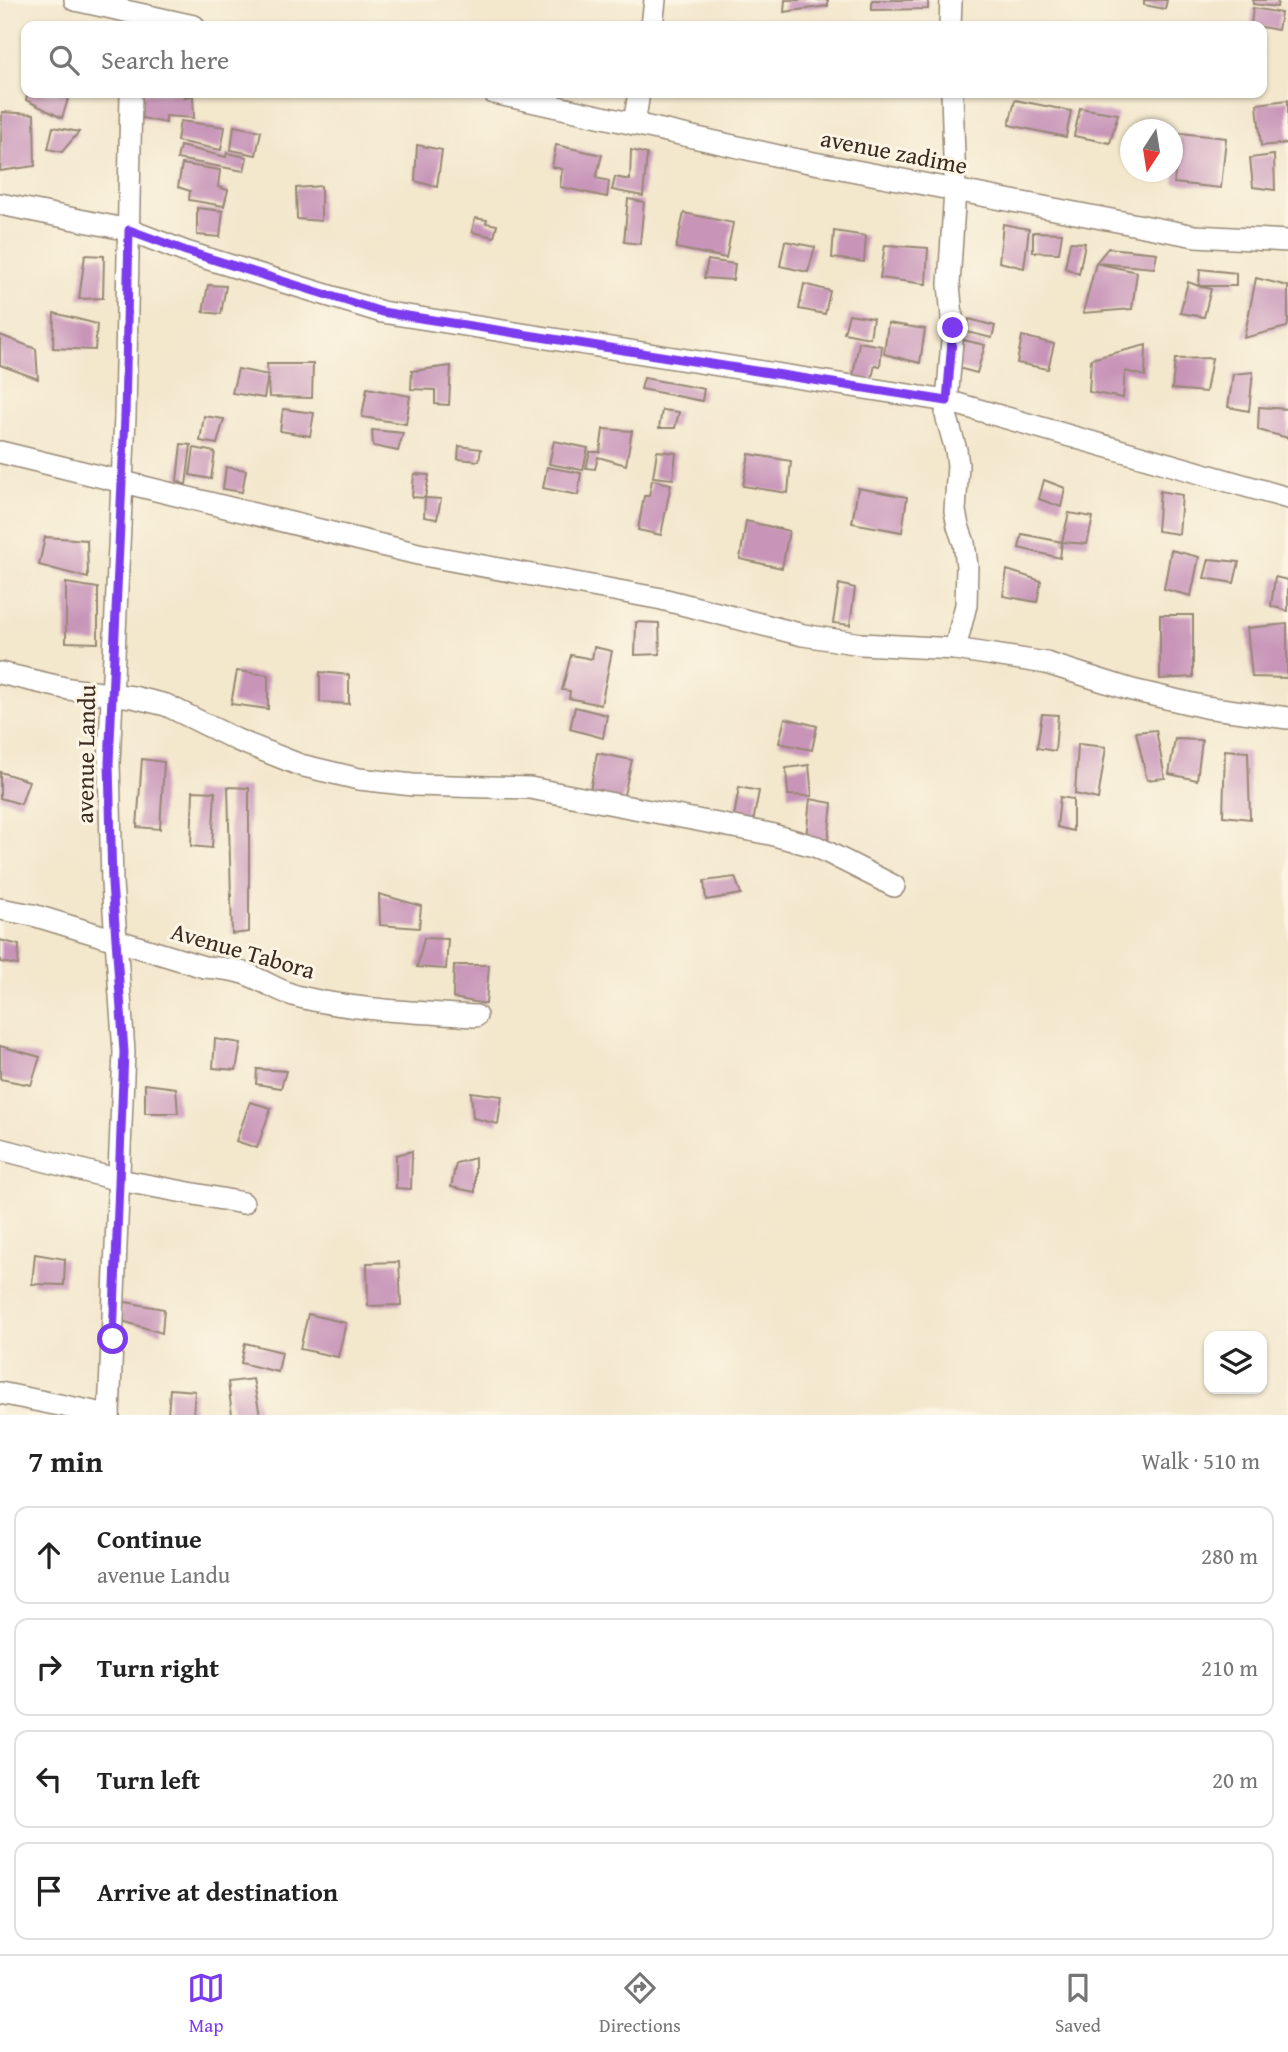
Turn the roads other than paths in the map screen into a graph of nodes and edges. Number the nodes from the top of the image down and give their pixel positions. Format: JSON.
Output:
{"nodes":[{"id":1,"x":75,"y":0,"type":"edge"},
{"id":2,"x":655,"y":0,"type":"edge"},
{"id":3,"x":951,"y":0,"type":"edge"},
{"id":4,"x":133,"y":13,"type":"edge"},
{"id":5,"x":171,"y":21,"type":"edge"},
{"id":6,"x":653,"y":21,"type":"edge"},
{"id":7,"x":950,"y":21,"type":"edge"},
{"id":8,"x":131,"y":98,"type":"edge"},
{"id":9,"x":517,"y":98,"type":"edge"},
{"id":10,"x":638,"y":98,"type":"edge"},
{"id":11,"x":952,"y":98,"type":"edge"},
{"id":12,"x":634,"y":124,"type":"junction"},
{"id":13,"x":955,"y":190,"type":"junction"},
{"id":14,"x":0,"y":204,"type":"edge"},
{"id":15,"x":129,"y":230,"type":"junction"},
{"id":16,"x":1288,"y":241,"type":"edge"},
{"id":17,"x":947,"y":401,"type":"junction"},
{"id":18,"x":0,"y":452,"type":"edge"},
{"id":19,"x":122,"y":482,"type":"junction"},
{"id":20,"x":1288,"y":498,"type":"edge"},
{"id":21,"x":955,"y":649,"type":"junction"},
{"id":22,"x":0,"y":673,"type":"edge"},
{"id":23,"x":112,"y":696,"type":"junction"},
{"id":24,"x":1288,"y":718,"type":"edge"},
{"id":25,"x":894,"y":886,"type":"dead end"},
{"id":26,"x":0,"y":909,"type":"edge"},
{"id":27,"x":116,"y":941,"type":"junction"},
{"id":28,"x":476,"y":1016,"type":"dead end"},
{"id":29,"x":0,"y":1149,"type":"edge"},
{"id":30,"x":119,"y":1180,"type":"junction"},
{"id":31,"x":243,"y":1203,"type":"dead end"},
{"id":32,"x":0,"y":1394,"type":"edge"},
{"id":33,"x":109,"y":1415,"type":"edge"}],
"edges":[{"from":1,"to":4,"type":"street"},
{"from":2,"to":6,"type":"street"},
{"from":3,"to":7,"type":"street"},
{"from":4,"to":5,"type":"street"},
{"from":8,"to":15,"type":"street","name":"avenue Landu"},
{"from":9,"to":12,"type":"street","name":"avenue zadime"},
{"from":10,"to":12,"type":"street"},
{"from":11,"to":13,"type":"street"},
{"from":12,"to":13,"type":"street","name":"avenue zadime"},
{"from":13,"to":16,"type":"street","name":"avenue zadime"},
{"from":13,"to":17,"type":"street"},
{"from":14,"to":15,"type":"street"},
{"from":15,"to":17,"type":"street"},
{"from":15,"to":19,"type":"street","name":"avenue Landu"},
{"from":17,"to":20,"type":"street"},
{"from":17,"to":21,"type":"street"},
{"from":18,"to":19,"type":"street"},
{"from":19,"to":21,"type":"street"},
{"from":19,"to":23,"type":"street","name":"avenue Landu"},
{"from":21,"to":24,"type":"street"},
{"from":22,"to":23,"type":"street"},
{"from":23,"to":25,"type":"street"},
{"from":23,"to":27,"type":"street","name":"avenue Landu"},
{"from":26,"to":27,"type":"street","name":"Avenue Tabora"},
{"from":27,"to":28,"type":"street","name":"Avenue Tabora"},
{"from":27,"to":30,"type":"street","name":"avenue Landu"},
{"from":29,"to":30,"type":"street"},
{"from":30,"to":31,"type":"street"},
{"from":30,"to":33,"type":"street","name":"avenue Landu"},
{"from":32,"to":33,"type":"street"}]}
